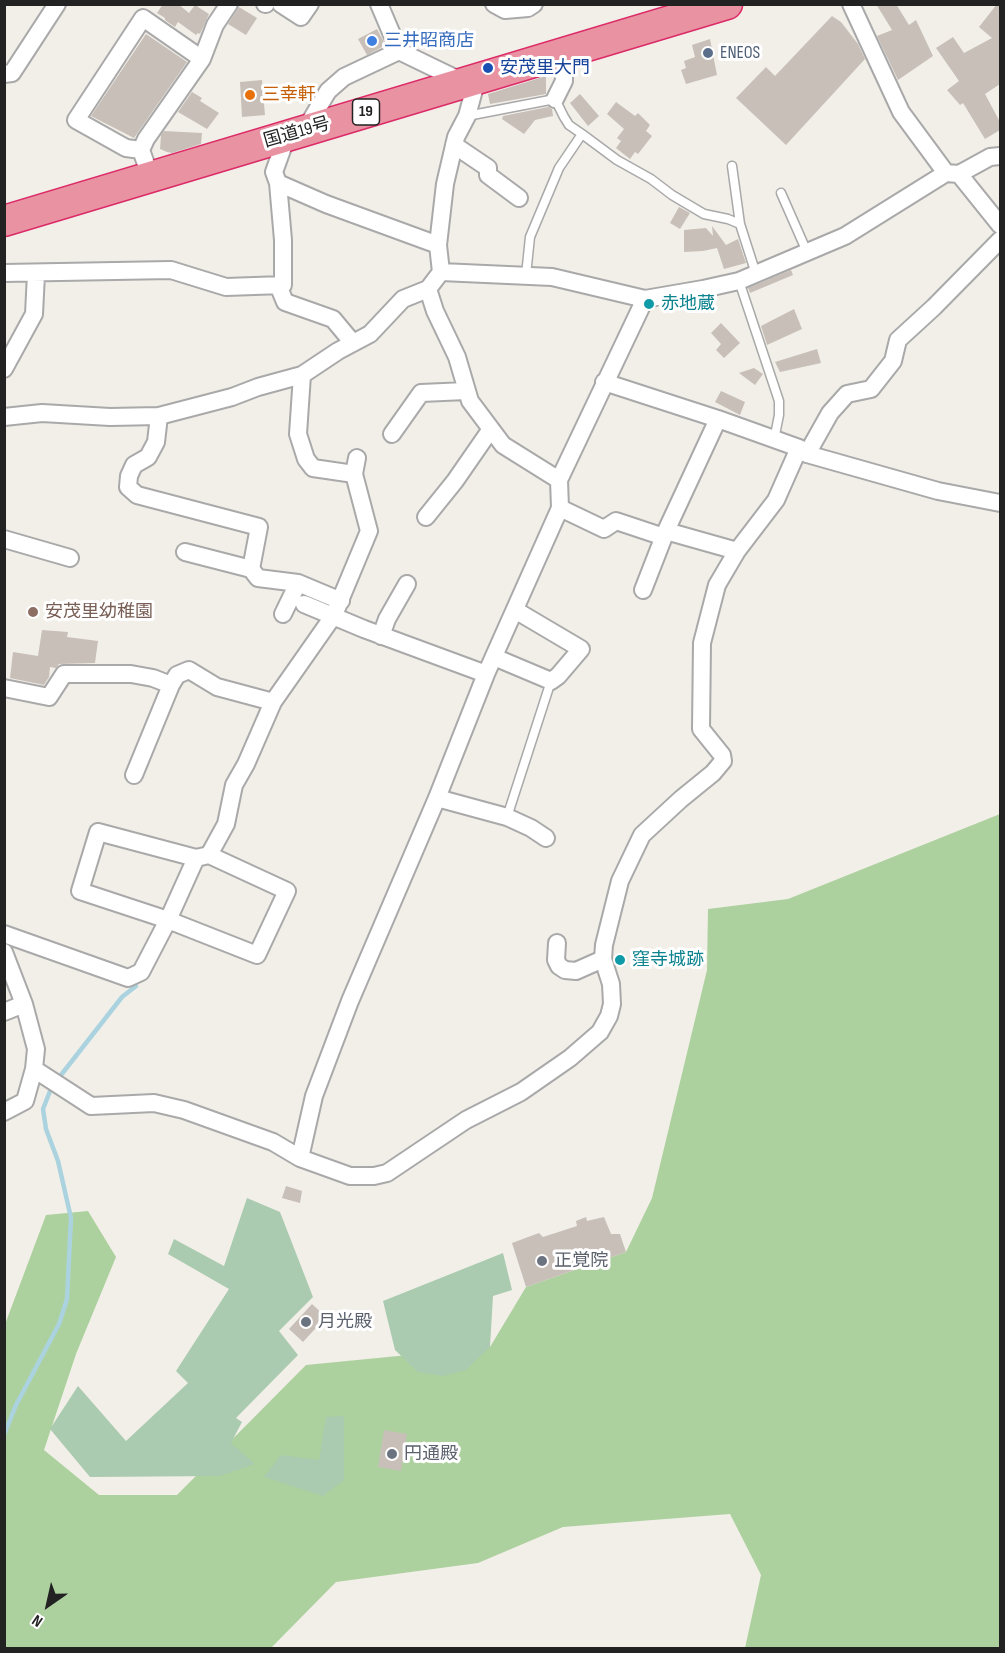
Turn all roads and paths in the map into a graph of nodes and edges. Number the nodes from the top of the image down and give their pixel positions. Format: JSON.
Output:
{"nodes":[{"id":1,"x":57,"y":4,"type":"edge"},
{"id":2,"x":229,"y":4,"type":"edge"},
{"id":3,"x":281,"y":4,"type":"edge"},
{"id":4,"x":310,"y":4,"type":"edge"},
{"id":5,"x":379,"y":4,"type":"edge"},
{"id":6,"x":494,"y":4,"type":"edge"},
{"id":7,"x":534,"y":4,"type":"edge"},
{"id":8,"x":727,"y":4,"type":"edge"},
{"id":9,"x":851,"y":4,"type":"edge"},
{"id":10,"x":399,"y":51,"type":"junction"},
{"id":11,"x":564,"y":53,"type":"junction"},
{"id":12,"x":202,"y":59,"type":"junction"},
{"id":13,"x":4,"y":74,"type":"edge"},
{"id":14,"x":465,"y":83,"type":"junction"},
{"id":15,"x":555,"y":99,"type":"junction"},
{"id":16,"x":466,"y":116,"type":"junction"},
{"id":17,"x":296,"y":133,"type":"junction"},
{"id":18,"x":582,"y":134,"type":"junction"},
{"id":19,"x":454,"y":145,"type":"junction"},
{"id":20,"x":1000,"y":156,"type":"edge"},
{"id":21,"x":146,"y":164,"type":"junction"},
{"id":22,"x":732,"y":166,"type":"dead end"},
{"id":23,"x":952,"y":174,"type":"junction"},
{"id":24,"x":278,"y":183,"type":"junction"},
{"id":25,"x":782,"y":193,"type":"dead end"},
{"id":26,"x":519,"y":198,"type":"dead end"},
{"id":27,"x":4,"y":220,"type":"edge"},
{"id":28,"x":740,"y":224,"type":"junction"},
{"id":29,"x":1000,"y":225,"type":"edge"},
{"id":30,"x":1000,"y":240,"type":"edge"},
{"id":31,"x":438,"y":245,"type":"junction"},
{"id":32,"x":807,"y":252,"type":"junction"},
{"id":33,"x":4,"y":273,"type":"edge"},
{"id":34,"x":441,"y":273,"type":"junction"},
{"id":35,"x":36,"y":274,"type":"junction"},
{"id":36,"x":756,"y":274,"type":"junction"},
{"id":37,"x":526,"y":275,"type":"junction"},
{"id":38,"x":739,"y":281,"type":"junction"},
{"id":39,"x":278,"y":285,"type":"junction"},
{"id":40,"x":428,"y":289,"type":"junction"},
{"id":41,"x":645,"y":299,"type":"junction"},
{"id":42,"x":353,"y":343,"type":"junction"},
{"id":43,"x":10,"y":346,"type":"edge"},
{"id":44,"x":4,"y":369,"type":"edge"},
{"id":45,"x":302,"y":375,"type":"junction"},
{"id":46,"x":604,"y":382,"type":"junction"},
{"id":47,"x":466,"y":392,"type":"junction"},
{"id":48,"x":159,"y":416,"type":"junction"},
{"id":49,"x":4,"y":417,"type":"edge"},
{"id":50,"x":718,"y":419,"type":"junction"},
{"id":51,"x":491,"y":429,"type":"junction"},
{"id":52,"x":392,"y":434,"type":"dead end"},
{"id":53,"x":774,"y":441,"type":"junction"},
{"id":54,"x":803,"y":451,"type":"junction"},
{"id":55,"x":559,"y":480,"type":"junction"},
{"id":56,"x":1000,"y":503,"type":"edge"},
{"id":57,"x":560,"y":508,"type":"junction"},
{"id":58,"x":426,"y":518,"type":"dead end"},
{"id":59,"x":665,"y":534,"type":"junction"},
{"id":60,"x":4,"y":539,"type":"edge"},
{"id":61,"x":736,"y":551,"type":"junction"},
{"id":62,"x":185,"y":552,"type":"dead end"},
{"id":63,"x":70,"y":558,"type":"dead end"},
{"id":64,"x":251,"y":569,"type":"junction"},
{"id":65,"x":298,"y":583,"type":"junction"},
{"id":66,"x":407,"y":584,"type":"dead end"},
{"id":67,"x":643,"y":590,"type":"dead end"},
{"id":68,"x":304,"y":604,"type":"dead end"},
{"id":69,"x":337,"y":608,"type":"junction"},
{"id":70,"x":515,"y":610,"type":"junction"},
{"id":71,"x":283,"y":614,"type":"dead end"},
{"id":72,"x":381,"y":636,"type":"junction"},
{"id":73,"x":494,"y":657,"type":"junction"},
{"id":74,"x":486,"y":674,"type":"junction"},
{"id":75,"x":551,"y":681,"type":"junction"},
{"id":76,"x":171,"y":685,"type":"junction"},
{"id":77,"x":4,"y":688,"type":"edge"},
{"id":78,"x":273,"y":702,"type":"junction"},
{"id":79,"x":134,"y":775,"type":"dead end"},
{"id":80,"x":437,"y":798,"type":"junction"},
{"id":81,"x":507,"y":817,"type":"junction"},
{"id":82,"x":546,"y":838,"type":"dead end"},
{"id":83,"x":202,"y":856,"type":"junction"},
{"id":84,"x":168,"y":920,"type":"junction"},
{"id":85,"x":4,"y":933,"type":"edge"},
{"id":86,"x":557,"y":943,"type":"dead end"},
{"id":87,"x":4,"y":952,"type":"edge"},
{"id":88,"x":603,"y":959,"type":"junction"},
{"id":89,"x":24,"y":1005,"type":"junction"},
{"id":90,"x":4,"y":1012,"type":"edge"},
{"id":91,"x":34,"y":1069,"type":"junction"},
{"id":92,"x":4,"y":1112,"type":"edge"},
{"id":93,"x":300,"y":1158,"type":"junction"}],
"edges":[{"from":1,"to":13,"type":"street"},
{"from":2,"to":12,"type":"street"},
{"from":3,"to":4,"type":"street"},
{"from":5,"to":10,"type":"street"},
{"from":6,"to":7,"type":"street"},
{"from":8,"to":11,"type":"highway","name":"国道19号","number":"19"},
{"from":9,"to":23,"type":"street"},
{"from":10,"to":14,"type":"street"},
{"from":10,"to":17,"type":"street"},
{"from":11,"to":14,"type":"highway","name":"国道19号","number":"19"},
{"from":11,"to":15,"type":"street"},
{"from":12,"to":21,"type":"street"},
{"from":12,"to":21,"type":"street"},
{"from":14,"to":16,"type":"street"},
{"from":14,"to":17,"type":"highway","name":"国道19号","number":"19"},
{"from":15,"to":16,"type":"lane"},
{"from":15,"to":18,"type":"lane"},
{"from":16,"to":19,"type":"street"},
{"from":17,"to":21,"type":"highway","name":"国道19号","number":"19"},
{"from":17,"to":24,"type":"street"},
{"from":18,"to":28,"type":"lane"},
{"from":18,"to":37,"type":"lane"},
{"from":19,"to":26,"type":"street"},
{"from":19,"to":31,"type":"street"},
{"from":20,"to":23,"type":"street"},
{"from":21,"to":27,"type":"highway","name":"国道19号","number":"19"},
{"from":22,"to":28,"type":"lane"},
{"from":23,"to":29,"type":"street"},
{"from":23,"to":32,"type":"street"},
{"from":24,"to":31,"type":"street"},
{"from":24,"to":39,"type":"street"},
{"from":25,"to":32,"type":"lane"},
{"from":28,"to":36,"type":"lane"},
{"from":30,"to":54,"type":"street"},
{"from":31,"to":34,"type":"street"},
{"from":32,"to":36,"type":"street"},
{"from":33,"to":35,"type":"street"},
{"from":34,"to":37,"type":"street"},
{"from":34,"to":40,"type":"street"},
{"from":35,"to":39,"type":"street"},
{"from":35,"to":43,"type":"street"},
{"from":36,"to":38,"type":"street"},
{"from":37,"to":41,"type":"street"},
{"from":38,"to":41,"type":"street"},
{"from":38,"to":53,"type":"lane"},
{"from":39,"to":42,"type":"street"},
{"from":40,"to":42,"type":"street"},
{"from":40,"to":47,"type":"street"},
{"from":41,"to":46,"type":"street"},
{"from":42,"to":45,"type":"street"},
{"from":43,"to":44,"type":"street"},
{"from":45,"to":48,"type":"street"},
{"from":45,"to":69,"type":"street"},
{"from":46,"to":50,"type":"street"},
{"from":46,"to":55,"type":"street"},
{"from":47,"to":51,"type":"street"},
{"from":47,"to":52,"type":"street"},
{"from":48,"to":49,"type":"street"},
{"from":48,"to":64,"type":"street"},
{"from":50,"to":53,"type":"street"},
{"from":50,"to":59,"type":"street"},
{"from":51,"to":55,"type":"street"},
{"from":51,"to":58,"type":"street"},
{"from":53,"to":54,"type":"street"},
{"from":54,"to":56,"type":"street"},
{"from":54,"to":61,"type":"street"},
{"from":55,"to":57,"type":"street"},
{"from":57,"to":59,"type":"street"},
{"from":57,"to":70,"type":"street"},
{"from":59,"to":61,"type":"street"},
{"from":59,"to":67,"type":"street"},
{"from":60,"to":63,"type":"street"},
{"from":61,"to":88,"type":"street"},
{"from":62,"to":64,"type":"street"},
{"from":64,"to":65,"type":"street"},
{"from":65,"to":69,"type":"street"},
{"from":65,"to":71,"type":"street"},
{"from":66,"to":72,"type":"street"},
{"from":68,"to":69,"type":"street"},
{"from":69,"to":72,"type":"street"},
{"from":69,"to":78,"type":"street"},
{"from":70,"to":73,"type":"street"},
{"from":70,"to":75,"type":"street"},
{"from":72,"to":74,"type":"street"},
{"from":73,"to":74,"type":"street"},
{"from":73,"to":75,"type":"street"},
{"from":74,"to":80,"type":"street"},
{"from":75,"to":81,"type":"lane"},
{"from":76,"to":77,"type":"street"},
{"from":76,"to":78,"type":"street"},
{"from":76,"to":79,"type":"street"},
{"from":78,"to":83,"type":"street"},
{"from":80,"to":81,"type":"street"},
{"from":80,"to":93,"type":"street"},
{"from":81,"to":82,"type":"street"},
{"from":83,"to":84,"type":"street"},
{"from":83,"to":84,"type":"street"},
{"from":83,"to":84,"type":"street"},
{"from":84,"to":85,"type":"street"},
{"from":86,"to":88,"type":"street"},
{"from":87,"to":89,"type":"street"},
{"from":88,"to":93,"type":"street"},
{"from":89,"to":90,"type":"street"},
{"from":89,"to":91,"type":"street"},
{"from":91,"to":92,"type":"street"},
{"from":91,"to":93,"type":"street"}]}
